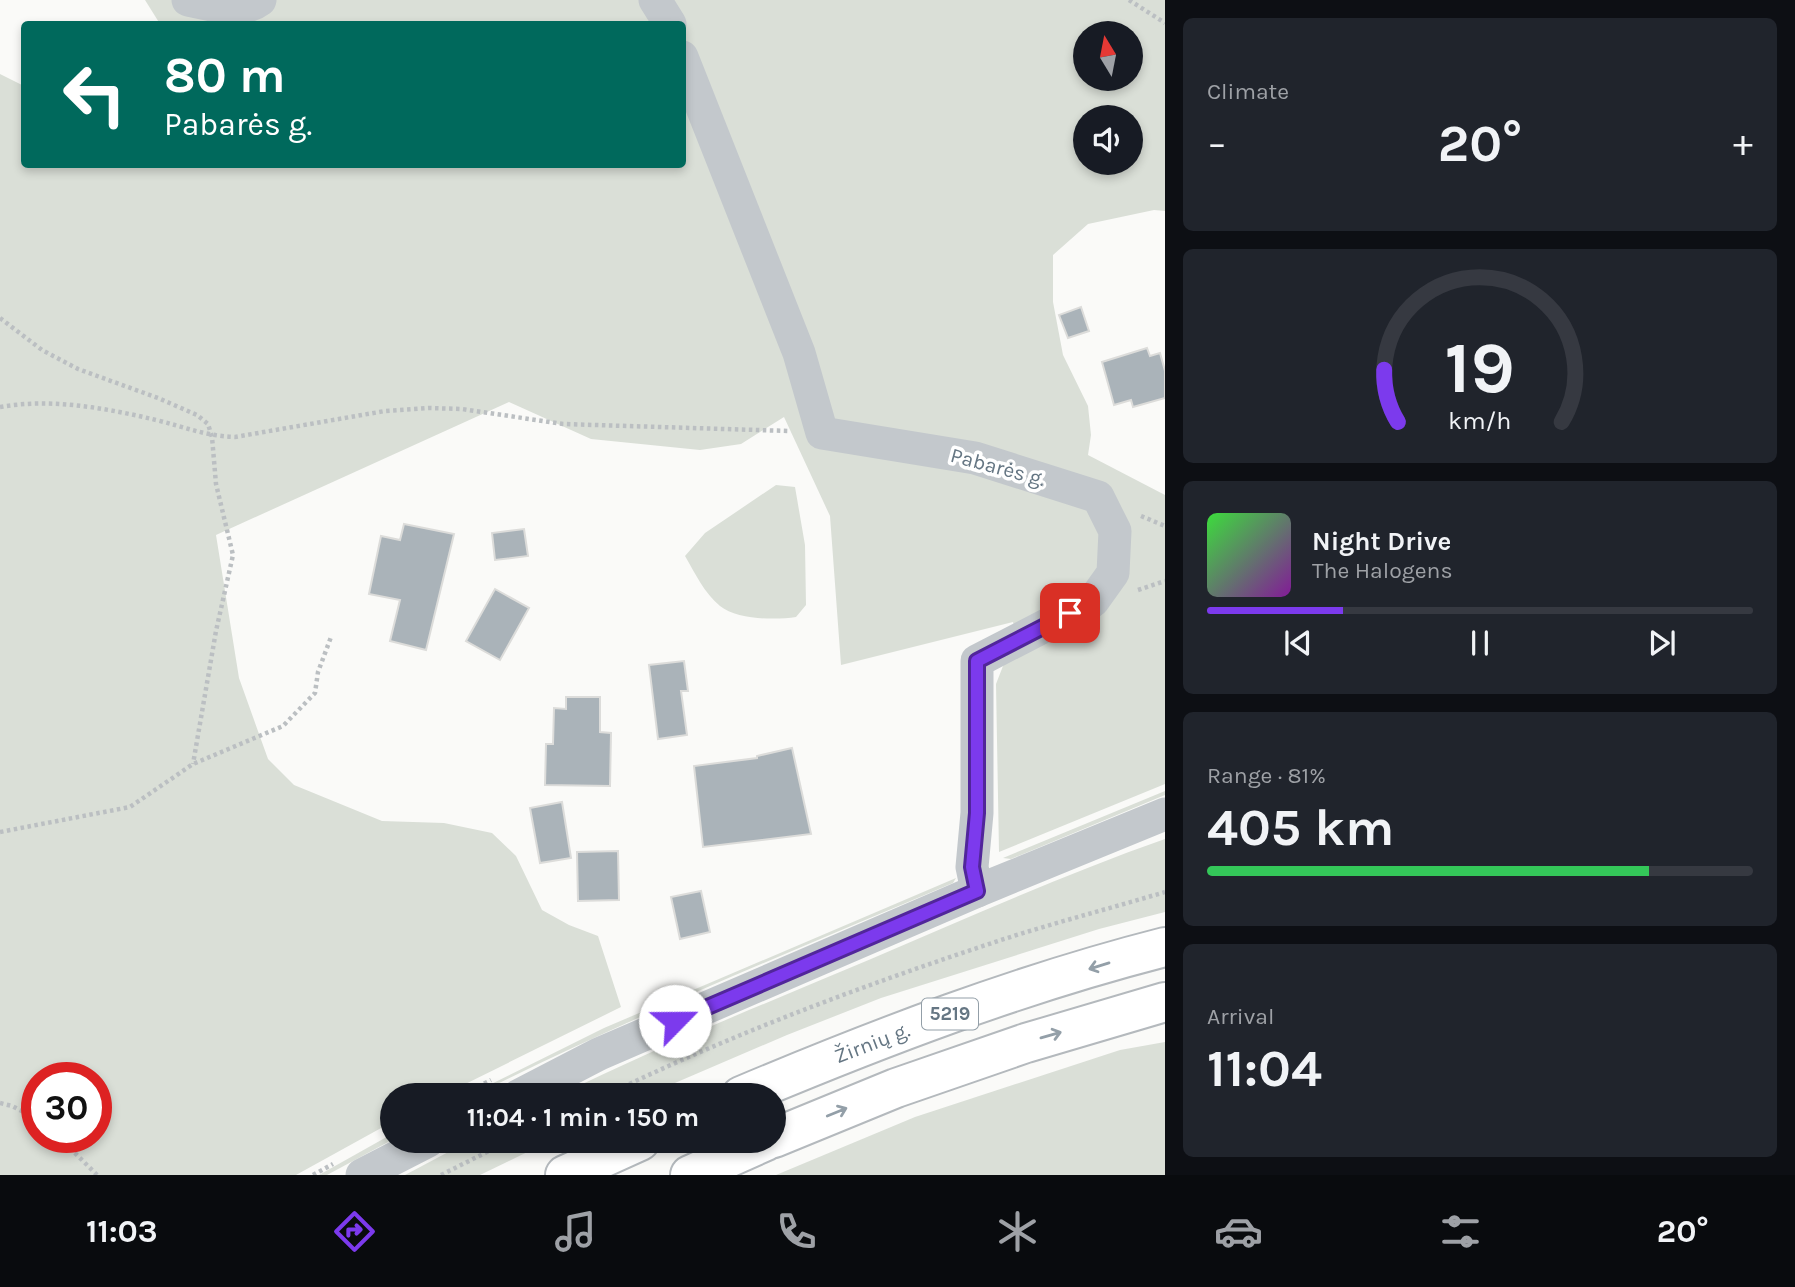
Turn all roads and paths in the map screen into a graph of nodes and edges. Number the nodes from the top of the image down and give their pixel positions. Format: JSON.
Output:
{"nodes":[{"id":1,"x":188,"y":0,"type":"edge"},
{"id":2,"x":260,"y":0,"type":"edge"},
{"id":3,"x":655,"y":0,"type":"edge"},
{"id":4,"x":1129,"y":0,"type":"edge"},
{"id":5,"x":668,"y":21,"type":"edge"},
{"id":6,"x":1165,"y":23,"type":"edge"},
{"id":7,"x":686,"y":67,"type":"edge"},
{"id":8,"x":0,"y":318,"type":"edge"},
{"id":9,"x":0,"y":407,"type":"edge"},
{"id":10,"x":822,"y":433,"type":"junction"},
{"id":11,"x":212,"y":437,"type":"junction"},
{"id":12,"x":331,"y":638,"type":"dead end"},
{"id":13,"x":193,"y":764,"type":"junction"},
{"id":14,"x":1165,"y":814,"type":"edge"},
{"id":15,"x":0,"y":832,"type":"edge"},
{"id":16,"x":977,"y":891,"type":"junction"},
{"id":17,"x":1165,"y":892,"type":"edge"},
{"id":18,"x":1165,"y":947,"type":"edge"},
{"id":19,"x":1165,"y":1002,"type":"edge"},
{"id":20,"x":543,"y":1083,"type":"edge"},
{"id":21,"x":631,"y":1083,"type":"edge"},
{"id":22,"x":772,"y":1083,"type":"edge"},
{"id":23,"x":0,"y":1102,"type":"edge"},
{"id":24,"x":21,"y":1111,"type":"edge"},
{"id":25,"x":786,"y":1133,"type":"edge"},
{"id":26,"x":75,"y":1153,"type":"edge"},
{"id":27,"x":405,"y":1153,"type":"edge"},
{"id":28,"x":485,"y":1153,"type":"edge"},
{"id":29,"x":614,"y":1153,"type":"edge"},
{"id":30,"x":739,"y":1153,"type":"edge"},
{"id":31,"x":97,"y":1175,"type":"edge"},
{"id":32,"x":362,"y":1175,"type":"edge"},
{"id":33,"x":441,"y":1175,"type":"edge"},
{"id":34,"x":565,"y":1175,"type":"edge"},
{"id":35,"x":690,"y":1175,"type":"edge"}],
"edges":[{"from":1,"to":2,"type":"street"},
{"from":3,"to":5,"type":"street"},
{"from":4,"to":6,"type":"path"},
{"from":7,"to":10,"type":"street"},
{"from":8,"to":11,"type":"path"},
{"from":9,"to":11,"type":"path"},
{"from":10,"to":11,"type":"path"},
{"from":10,"to":16,"type":"street","name":"Pabarės g."},
{"from":11,"to":13,"type":"path"},
{"from":12,"to":13,"type":"path"},
{"from":13,"to":15,"type":"path"},
{"from":14,"to":16,"type":"street"},
{"from":16,"to":20,"type":"street"},
{"from":17,"to":21,"type":"path"},
{"from":18,"to":22,"type":"highway","name":"Žirnių g.","number":"5219","one_way":true},
{"from":25,"to":19,"type":"highway","number":"5219","one_way":true},
{"from":23,"to":24,"type":"path"},
{"from":26,"to":31,"type":"path"},
{"from":27,"to":32,"type":"street"},
{"from":28,"to":33,"type":"path"},
{"from":29,"to":34,"type":"highway"},
{"from":30,"to":35,"type":"highway"}]}
